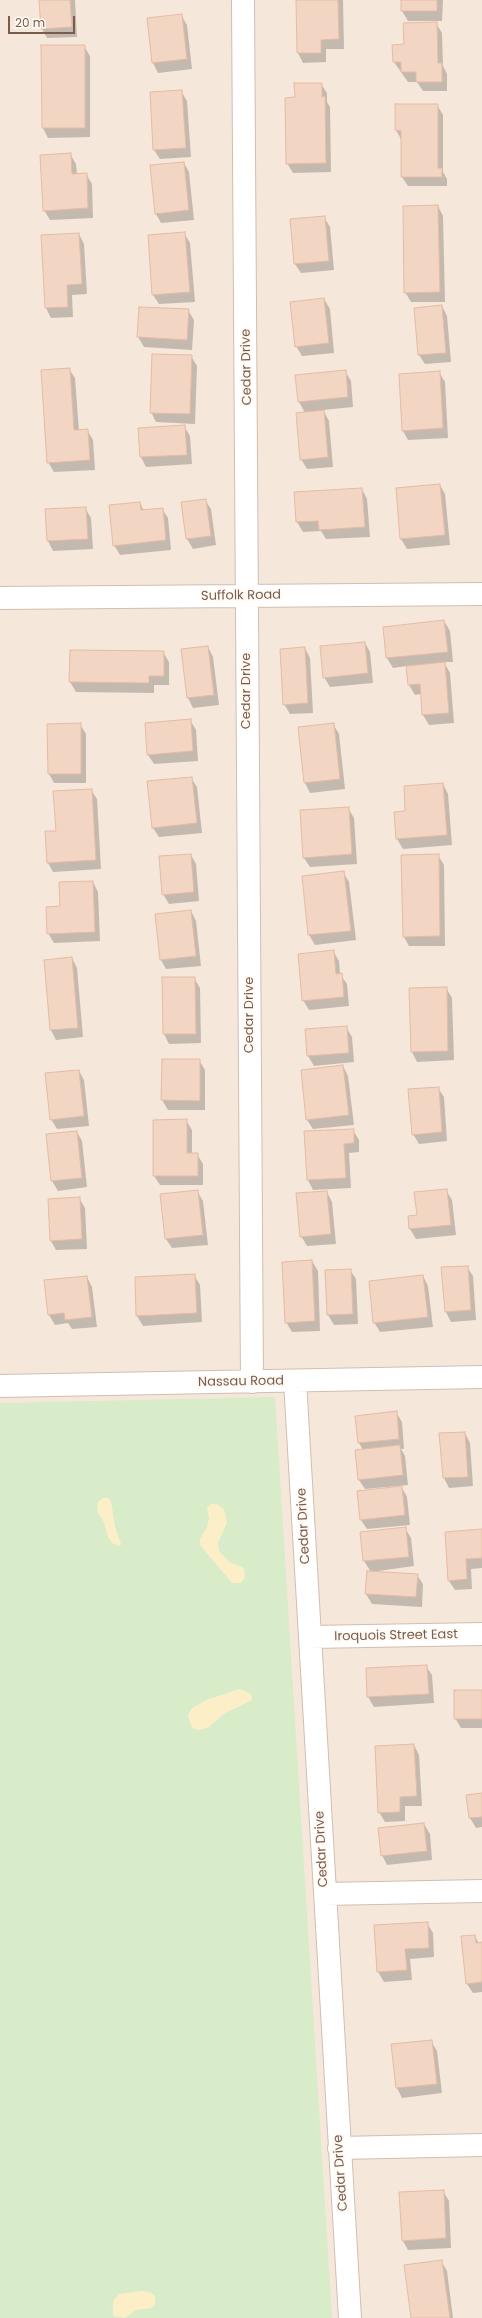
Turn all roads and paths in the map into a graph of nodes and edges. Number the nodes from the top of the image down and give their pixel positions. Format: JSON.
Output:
{"nodes":[{"id":1,"x":243,"y":0,"type":"edge"},
{"id":2,"x":482,"y":594,"type":"edge"},
{"id":3,"x":246,"y":596,"type":"junction"},
{"id":4,"x":0,"y":598,"type":"edge"},
{"id":5,"x":482,"y":1377,"type":"edge"},
{"id":6,"x":295,"y":1381,"type":"junction"},
{"id":7,"x":252,"y":1382,"type":"junction"},
{"id":8,"x":0,"y":1386,"type":"edge"},
{"id":9,"x":482,"y":1634,"type":"edge"},
{"id":10,"x":310,"y":1637,"type":"junction"},
{"id":11,"x":482,"y":1891,"type":"edge"},
{"id":12,"x":325,"y":1894,"type":"junction"},
{"id":13,"x":482,"y":2145,"type":"edge"},
{"id":14,"x":339,"y":2148,"type":"junction"},
{"id":15,"x":350,"y":2318,"type":"edge"}],
"edges":[{"from":1,"to":3,"type":"street","name":"Cedar Drive"},
{"from":2,"to":3,"type":"street","name":"Suffolk Road"},
{"from":3,"to":4,"type":"street","name":"Suffolk Road"},
{"from":3,"to":7,"type":"street","name":"Cedar Drive"},
{"from":5,"to":6,"type":"street","name":"Nassau Road"},
{"from":6,"to":7,"type":"street","name":"Nassau Road"},
{"from":6,"to":10,"type":"street","name":"Cedar Drive"},
{"from":7,"to":8,"type":"street","name":"Nassau Road"},
{"from":9,"to":10,"type":"street","name":"Iroquois Street East"},
{"from":10,"to":12,"type":"street","name":"Cedar Drive"},
{"from":11,"to":12,"type":"street"},
{"from":12,"to":14,"type":"street","name":"Cedar Drive"},
{"from":13,"to":14,"type":"street"},
{"from":14,"to":15,"type":"street","name":"Cedar Drive"}]}
